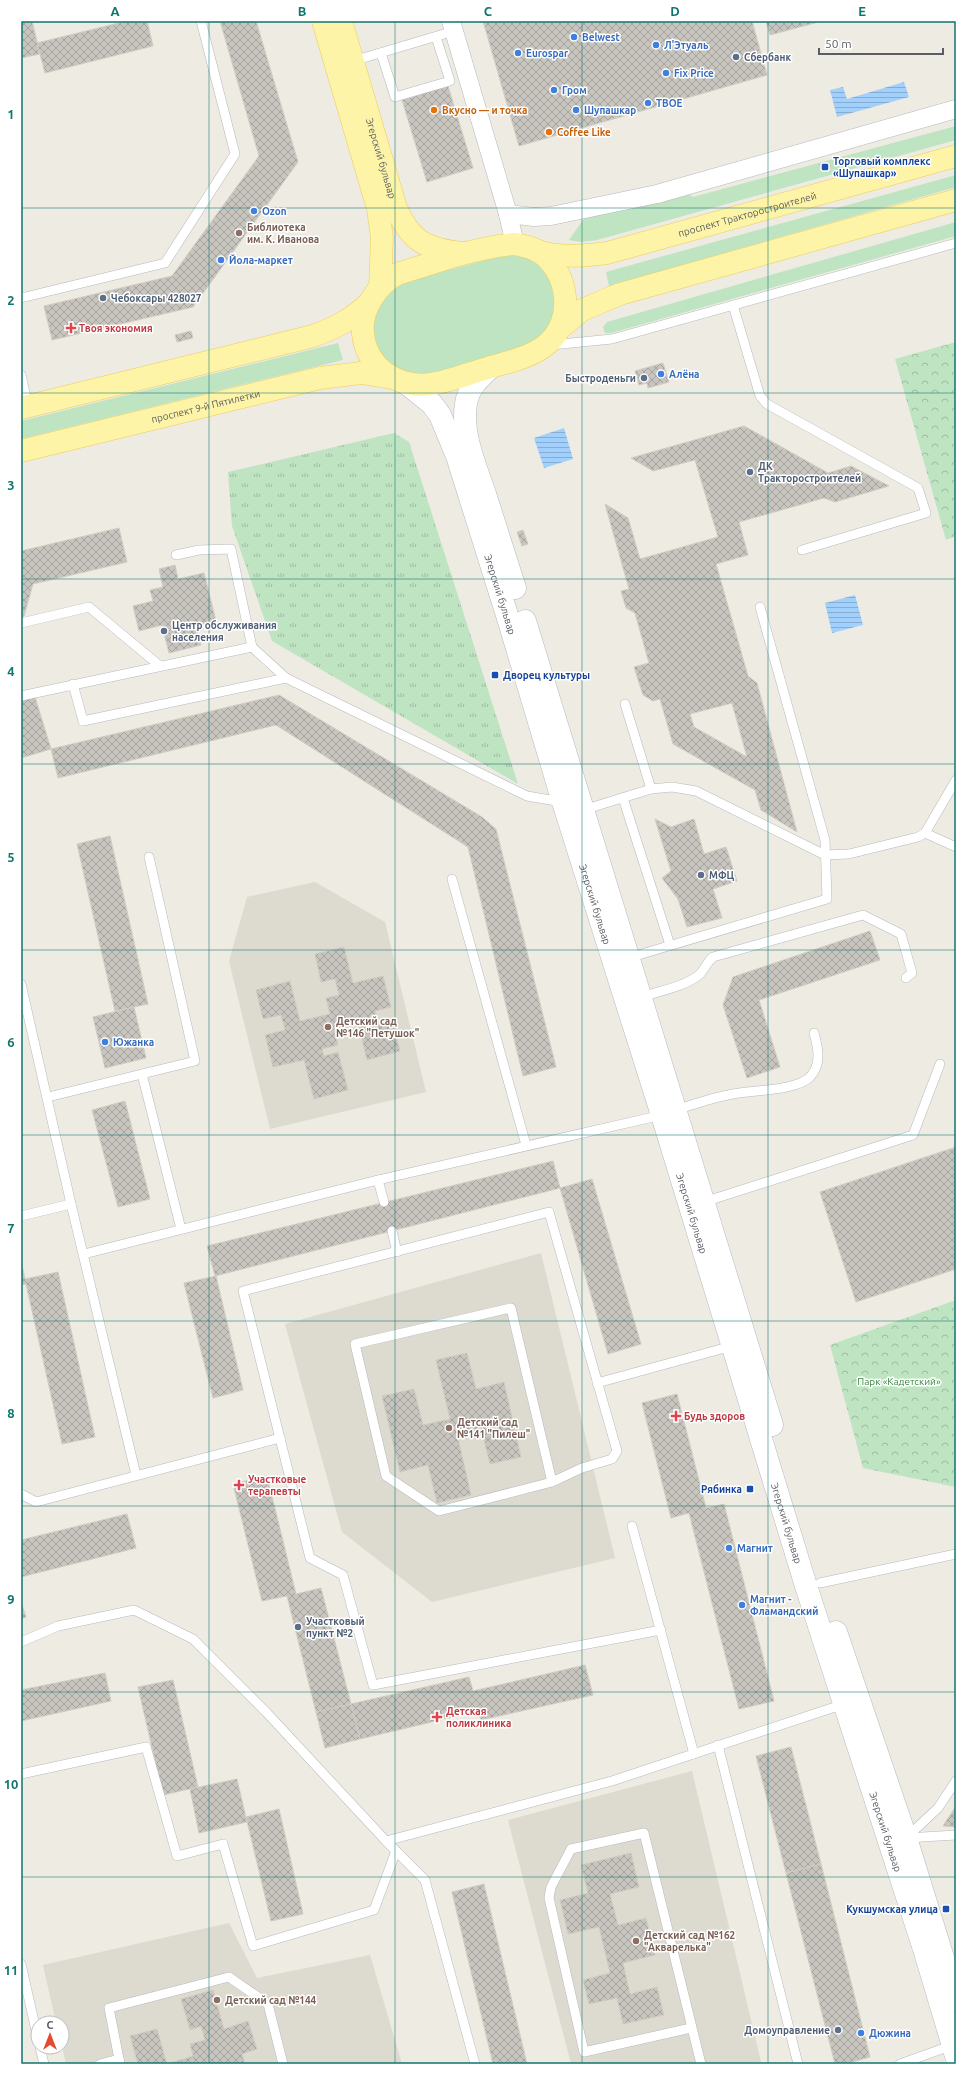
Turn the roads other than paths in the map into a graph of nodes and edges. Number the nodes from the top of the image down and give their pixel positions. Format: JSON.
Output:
{"nodes":[{"id":1,"x":200,"y":21,"type":"edge"},
{"id":2,"x":323,"y":21,"type":"edge"},
{"id":3,"x":340,"y":21,"type":"edge"},
{"id":4,"x":452,"y":26,"type":"edge"},
{"id":5,"x":436,"y":37,"type":"junction"},
{"id":6,"x":381,"y":53,"type":"junction"},
{"id":7,"x":353,"y":61,"type":"junction"},
{"id":8,"x":956,"y":109,"type":"edge"},
{"id":9,"x":956,"y":156,"type":"edge"},
{"id":10,"x":956,"y":200,"type":"edge"},
{"id":11,"x":508,"y":214,"type":"junction"},
{"id":12,"x":956,"y":243,"type":"edge"},
{"id":13,"x":515,"y":244,"type":"junction"},
{"id":14,"x":537,"y":251,"type":"junction"},
{"id":15,"x":467,"y":253,"type":"junction"},
{"id":16,"x":375,"y":294,"type":"junction"},
{"id":17,"x":21,"y":298,"type":"edge"},
{"id":18,"x":733,"y":305,"type":"junction"},
{"id":19,"x":552,"y":337,"type":"junction"},
{"id":20,"x":491,"y":367,"type":"junction"},
{"id":21,"x":21,"y":375,"type":"edge"},
{"id":22,"x":400,"y":381,"type":"junction"},
{"id":23,"x":25,"y":407,"type":"edge"},
{"id":24,"x":21,"y":451,"type":"edge"},
{"id":25,"x":802,"y":550,"type":"dead end"},
{"id":26,"x":176,"y":555,"type":"dead end"},
{"id":27,"x":760,"y":607,"type":"dead end"},
{"id":28,"x":21,"y":623,"type":"edge"},
{"id":29,"x":252,"y":647,"type":"junction"},
{"id":30,"x":160,"y":666,"type":"junction"},
{"id":31,"x":286,"y":678,"type":"junction"},
{"id":32,"x":73,"y":684,"type":"junction"},
{"id":33,"x":21,"y":696,"type":"edge"},
{"id":34,"x":625,"y":704,"type":"dead end"},
{"id":35,"x":956,"y":780,"type":"edge"},
{"id":36,"x":651,"y":789,"type":"junction"},
{"id":37,"x":623,"y":798,"type":"junction"},
{"id":38,"x":573,"y":806,"type":"junction"},
{"id":39,"x":925,"y":833,"type":"junction"},
{"id":40,"x":956,"y":848,"type":"edge"},
{"id":41,"x":826,"y":855,"type":"junction"},
{"id":42,"x":149,"y":857,"type":"dead end"},
{"id":43,"x":452,"y":880,"type":"dead end"},
{"id":44,"x":670,"y":945,"type":"junction"},
{"id":45,"x":621,"y":960,"type":"junction"},
{"id":46,"x":906,"y":978,"type":"dead end"},
{"id":47,"x":21,"y":984,"type":"edge"},
{"id":48,"x":634,"y":1000,"type":"junction"},
{"id":49,"x":814,"y":1033,"type":"dead end"},
{"id":50,"x":940,"y":1064,"type":"dead end"},
{"id":51,"x":142,"y":1074,"type":"junction"},
{"id":52,"x":48,"y":1097,"type":"junction"},
{"id":53,"x":669,"y":1112,"type":"junction"},
{"id":54,"x":526,"y":1145,"type":"junction"},
{"id":55,"x":378,"y":1180,"type":"junction"},
{"id":56,"x":384,"y":1202,"type":"dead end"},
{"id":57,"x":704,"y":1202,"type":"junction"},
{"id":58,"x":71,"y":1204,"type":"junction"},
{"id":59,"x":21,"y":1216,"type":"edge"},
{"id":60,"x":182,"y":1229,"type":"junction"},
{"id":61,"x":392,"y":1231,"type":"dead end"},
{"id":62,"x":397,"y":1252,"type":"junction"},
{"id":63,"x":84,"y":1254,"type":"junction"},
{"id":64,"x":739,"y":1344,"type":"junction"},
{"id":65,"x":597,"y":1383,"type":"junction"},
{"id":66,"x":280,"y":1438,"type":"junction"},
{"id":67,"x":136,"y":1475,"type":"junction"},
{"id":68,"x":552,"y":1482,"type":"junction"},
{"id":69,"x":21,"y":1494,"type":"edge"},
{"id":70,"x":632,"y":1526,"type":"dead end"},
{"id":71,"x":956,"y":1554,"type":"edge"},
{"id":72,"x":820,"y":1583,"type":"junction"},
{"id":73,"x":661,"y":1630,"type":"junction"},
{"id":74,"x":21,"y":1642,"type":"edge"},
{"id":75,"x":851,"y":1701,"type":"junction"},
{"id":76,"x":718,"y":1745,"type":"junction"},
{"id":77,"x":694,"y":1754,"type":"junction"},
{"id":78,"x":21,"y":1774,"type":"edge"},
{"id":79,"x":956,"y":1781,"type":"edge"},
{"id":80,"x":956,"y":1835,"type":"edge"},
{"id":81,"x":386,"y":1841,"type":"junction"},
{"id":82,"x":898,"y":1841,"type":"junction"},
{"id":83,"x":396,"y":1851,"type":"junction"},
{"id":84,"x":21,"y":1964,"type":"edge"},
{"id":85,"x":956,"y":2000,"type":"edge"},
{"id":86,"x":33,"y":2015,"type":"edge"},
{"id":87,"x":691,"y":2028,"type":"junction"},
{"id":88,"x":955,"y":2048,"type":"edge"},
{"id":89,"x":120,"y":2062,"type":"edge"},
{"id":90,"x":100,"y":2064,"type":"edge"},
{"id":91,"x":283,"y":2064,"type":"edge"},
{"id":92,"x":475,"y":2064,"type":"edge"},
{"id":93,"x":701,"y":2064,"type":"edge"},
{"id":94,"x":798,"y":2064,"type":"edge"},
{"id":95,"x":900,"y":2064,"type":"edge"}],
"edges":[{"from":1,"to":17,"type":"lane"},
{"from":2,"to":16,"type":"main road","name":"Эгерский бульвар"},
{"from":3,"to":7,"type":"main road","name":"Эгерский бульвар"},
{"from":4,"to":5,"type":"lane"},
{"from":4,"to":11,"type":"street"},
{"from":5,"to":6,"type":"lane"},
{"from":5,"to":6,"type":"lane"},
{"from":6,"to":7,"type":"lane"},
{"from":7,"to":15,"type":"main road","name":"Эгерский бульвар"},
{"from":8,"to":11,"type":"street"},
{"from":9,"to":14,"type":"main road","name":"проспект Тракторостроителей"},
{"from":10,"to":19,"type":"main road"},
{"from":11,"to":13,"type":"street"},
{"from":12,"to":18,"type":"lane"},
{"from":13,"to":14,"type":"main road","name":"проспект Тракторостроителей"},
{"from":13,"to":15,"type":"main road"},
{"from":14,"to":19,"type":"main road"},
{"from":15,"to":16,"type":"main road"},
{"from":16,"to":22,"type":"main road","name":"Эгерский бульвар"},
{"from":16,"to":23,"type":"main road"},
{"from":18,"to":19,"type":"lane"},
{"from":18,"to":25,"type":"lane"},
{"from":19,"to":20,"type":"main road","name":"проспект 9-й Пятилетки"},
{"from":20,"to":22,"type":"main road","name":"проспект 9-й Пятилетки"},
{"from":20,"to":38,"type":"main road","name":"Эгерский бульвар"},
{"from":21,"to":23,"type":"lane"},
{"from":22,"to":24,"type":"main road","name":"проспект 9-й Пятилетки"},
{"from":22,"to":38,"type":"main road","name":"Эгерский бульвар"},
{"from":26,"to":29,"type":"lane"},
{"from":27,"to":41,"type":"lane"},
{"from":28,"to":30,"type":"lane"},
{"from":29,"to":30,"type":"lane"},
{"from":29,"to":31,"type":"lane"},
{"from":30,"to":32,"type":"lane"},
{"from":31,"to":32,"type":"lane"},
{"from":31,"to":38,"type":"lane"},
{"from":32,"to":33,"type":"lane"},
{"from":34,"to":36,"type":"lane"},
{"from":35,"to":39,"type":"lane"},
{"from":36,"to":37,"type":"lane"},
{"from":36,"to":41,"type":"lane"},
{"from":37,"to":38,"type":"lane"},
{"from":37,"to":44,"type":"lane"},
{"from":38,"to":45,"type":"main road","name":"Эгерский бульвар"},
{"from":39,"to":40,"type":"lane"},
{"from":39,"to":41,"type":"lane"},
{"from":41,"to":44,"type":"lane"},
{"from":42,"to":51,"type":"lane"},
{"from":43,"to":54,"type":"lane"},
{"from":44,"to":45,"type":"lane"},
{"from":45,"to":48,"type":"main road","name":"Эгерский бульвар"},
{"from":46,"to":48,"type":"lane"},
{"from":47,"to":52,"type":"lane"},
{"from":48,"to":53,"type":"main road","name":"Эгерский бульвар"},
{"from":49,"to":53,"type":"lane"},
{"from":50,"to":57,"type":"lane"},
{"from":51,"to":52,"type":"lane"},
{"from":51,"to":60,"type":"lane"},
{"from":52,"to":58,"type":"lane"},
{"from":53,"to":54,"type":"lane"},
{"from":53,"to":57,"type":"main road","name":"Эгерский бульвар"},
{"from":53,"to":64,"type":"main road","name":"Эгерский бульвар"},
{"from":54,"to":55,"type":"lane"},
{"from":55,"to":56,"type":"lane"},
{"from":55,"to":60,"type":"lane"},
{"from":57,"to":64,"type":"main road","name":"Эгерский бульвар"},
{"from":58,"to":59,"type":"lane"},
{"from":58,"to":63,"type":"lane"},
{"from":60,"to":63,"type":"lane"},
{"from":61,"to":62,"type":"lane"},
{"from":62,"to":65,"type":"lane"},
{"from":62,"to":66,"type":"lane"},
{"from":63,"to":67,"type":"lane"},
{"from":64,"to":65,"type":"lane"},
{"from":64,"to":72,"type":"main road","name":"Эгерский бульвар"},
{"from":64,"to":75,"type":"main road","name":"Эгерский бульвар"},
{"from":65,"to":68,"type":"lane"},
{"from":66,"to":67,"type":"lane"},
{"from":66,"to":73,"type":"lane"},
{"from":67,"to":69,"type":"lane"},
{"from":68,"to":68,"type":"lane"},
{"from":70,"to":73,"type":"lane"},
{"from":71,"to":72,"type":"lane"},
{"from":72,"to":75,"type":"main road","name":"Эгерский бульвар"},
{"from":73,"to":77,"type":"lane"},
{"from":74,"to":81,"type":"lane"},
{"from":75,"to":76,"type":"lane"},
{"from":75,"to":82,"type":"main road","name":"Эгерский бульвар"},
{"from":76,"to":77,"type":"lane"},
{"from":76,"to":94,"type":"lane"},
{"from":77,"to":81,"type":"lane"},
{"from":78,"to":83,"type":"lane"},
{"from":79,"to":82,"type":"lane"},
{"from":80,"to":82,"type":"lane"},
{"from":81,"to":83,"type":"lane"},
{"from":82,"to":85,"type":"main road","name":"Эгерский бульвар"},
{"from":82,"to":88,"type":"main road","name":"Эгерский бульвар"},
{"from":83,"to":92,"type":"lane"},
{"from":84,"to":86,"type":"lane"},
{"from":87,"to":87,"type":"lane"},
{"from":87,"to":93,"type":"lane"},
{"from":88,"to":95,"type":"lane"},
{"from":89,"to":90,"type":"lane"},
{"from":89,"to":91,"type":"lane"}]}
